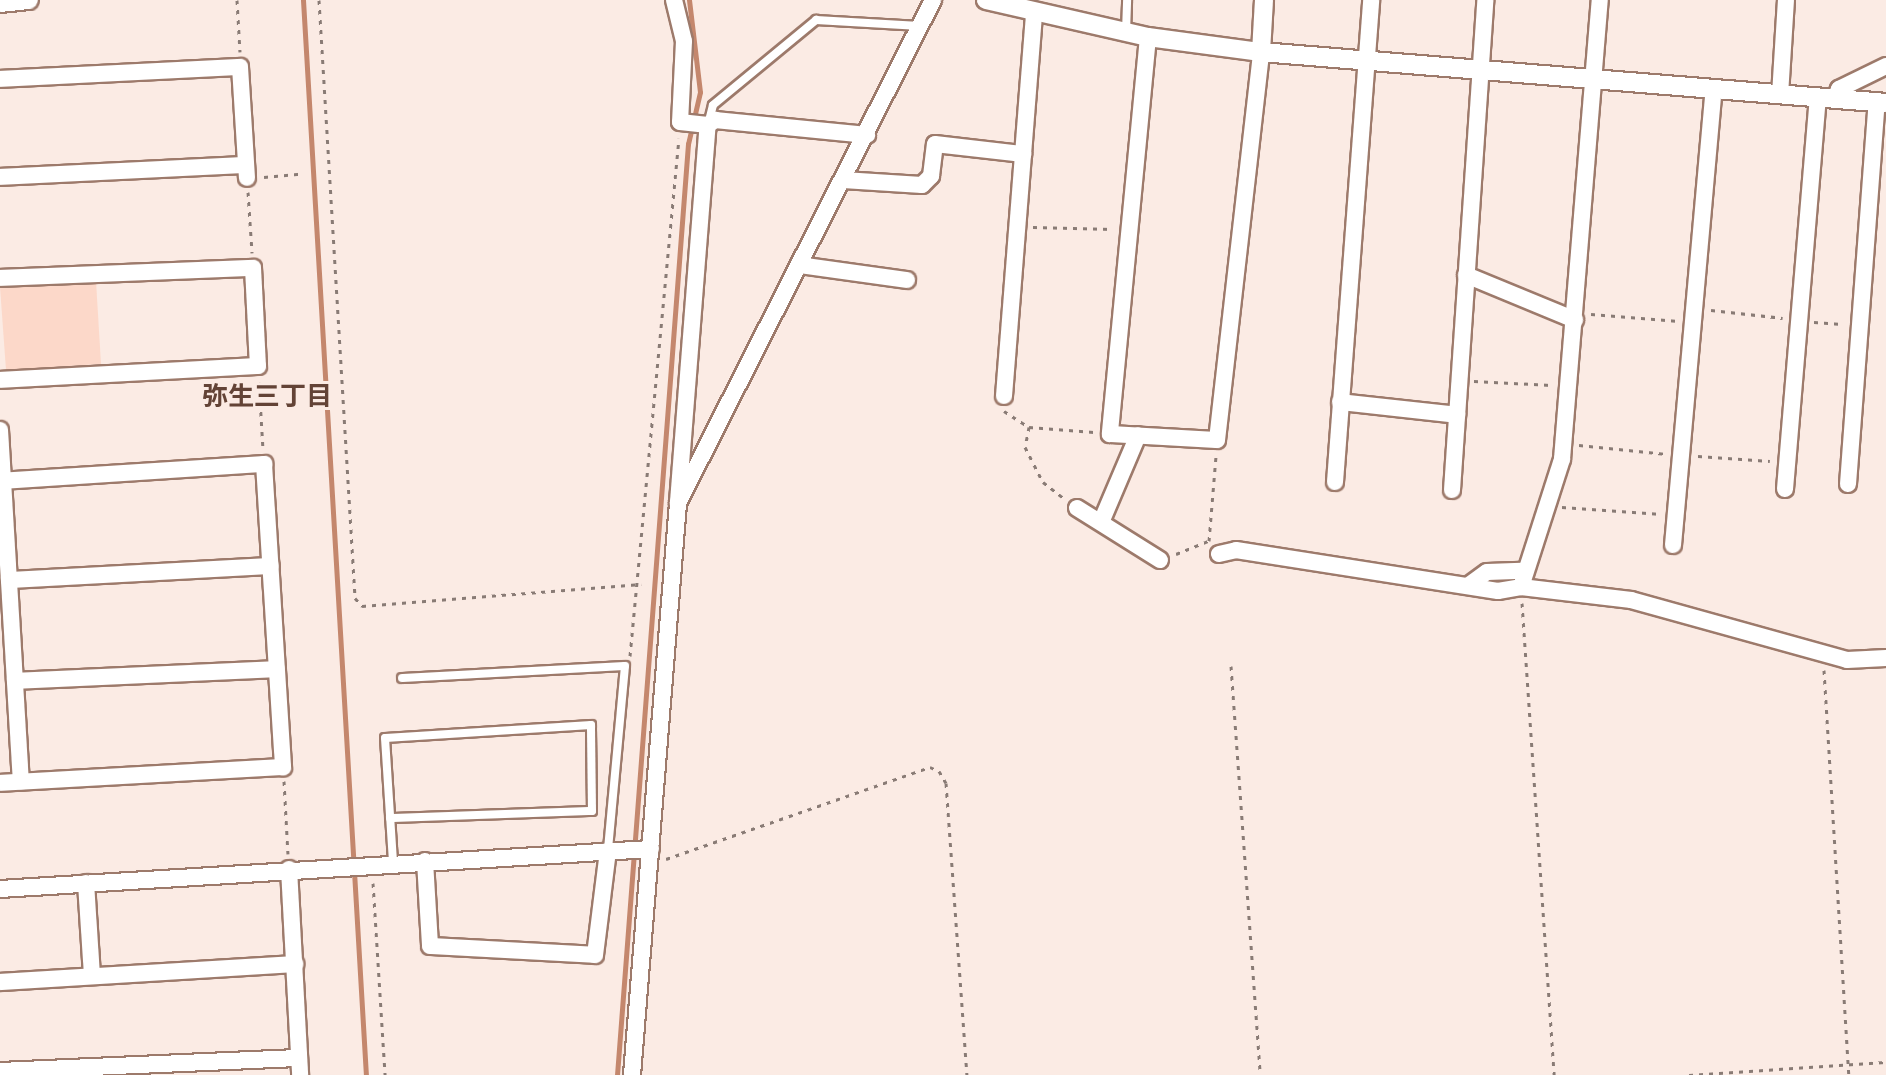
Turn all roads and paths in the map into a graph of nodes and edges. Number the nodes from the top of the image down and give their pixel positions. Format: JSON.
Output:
{"nodes":[{"id":1,"x":29,"y":0,"type":"edge"},
{"id":2,"x":237,"y":0,"type":"edge"},
{"id":3,"x":319,"y":0,"type":"edge"},
{"id":4,"x":674,"y":0,"type":"edge"},
{"id":5,"x":933,"y":0,"type":"edge"},
{"id":6,"x":986,"y":0,"type":"edge"},
{"id":7,"x":1127,"y":0,"type":"edge"},
{"id":8,"x":1264,"y":0,"type":"edge"},
{"id":9,"x":1371,"y":0,"type":"edge"},
{"id":10,"x":1485,"y":0,"type":"edge"},
{"id":11,"x":1600,"y":0,"type":"edge"},
{"id":12,"x":1786,"y":0,"type":"edge"},
{"id":13,"x":0,"y":3,"type":"edge"},
{"id":14,"x":1034,"y":11,"type":"junction"},
{"id":15,"x":920,"y":26,"type":"junction"},
{"id":16,"x":1126,"y":32,"type":"junction"},
{"id":17,"x":1148,"y":37,"type":"junction"},
{"id":18,"x":1261,"y":52,"type":"junction"},
{"id":19,"x":1366,"y":59,"type":"junction"},
{"id":20,"x":1886,"y":66,"type":"edge"},
{"id":21,"x":240,"y":67,"type":"junction"},
{"id":22,"x":1479,"y":71,"type":"junction"},
{"id":23,"x":0,"y":79,"type":"edge"},
{"id":24,"x":1592,"y":80,"type":"junction"},
{"id":25,"x":1714,"y":90,"type":"junction"},
{"id":26,"x":1780,"y":95,"type":"junction"},
{"id":27,"x":1827,"y":98,"type":"junction"},
{"id":28,"x":1882,"y":103,"type":"edge"},
{"id":29,"x":680,"y":122,"type":"junction"},
{"id":30,"x":708,"y":125,"type":"junction"},
{"id":31,"x":867,"y":135,"type":"junction"},
{"id":32,"x":1023,"y":154,"type":"junction"},
{"id":33,"x":247,"y":172,"type":"junction"},
{"id":34,"x":300,"y":174,"type":"dead end"},
{"id":35,"x":0,"y":177,"type":"edge"},
{"id":36,"x":843,"y":180,"type":"junction"},
{"id":37,"x":1017,"y":227,"type":"junction"},
{"id":38,"x":1129,"y":229,"type":"junction"},
{"id":39,"x":799,"y":265,"type":"junction"},
{"id":40,"x":253,"y":268,"type":"junction"},
{"id":41,"x":1466,"y":275,"type":"junction"},
{"id":42,"x":0,"y":278,"type":"edge"},
{"id":43,"x":907,"y":280,"type":"dead end"},
{"id":44,"x":1694,"y":315,"type":"junction"},
{"id":45,"x":1575,"y":316,"type":"junction"},
{"id":46,"x":1799,"y":320,"type":"junction"},
{"id":47,"x":1861,"y":326,"type":"junction"},
{"id":48,"x":258,"y":366,"type":"junction"},
{"id":49,"x":0,"y":380,"type":"edge"},
{"id":50,"x":1459,"y":380,"type":"junction"},
{"id":51,"x":1568,"y":386,"type":"junction"},
{"id":52,"x":1004,"y":396,"type":"joint"},
{"id":53,"x":1340,"y":402,"type":"junction"},
{"id":54,"x":1457,"y":415,"type":"junction"},
{"id":55,"x":1029,"y":427,"type":"junction"},
{"id":56,"x":0,"y":430,"type":"edge"},
{"id":57,"x":1110,"y":434,"type":"junction"},
{"id":58,"x":1138,"y":435,"type":"junction"},
{"id":59,"x":1217,"y":440,"type":"junction"},
{"id":60,"x":1563,"y":443,"type":"junction"},
{"id":61,"x":1682,"y":455,"type":"junction"},
{"id":62,"x":1787,"y":463,"type":"junction"},
{"id":63,"x":264,"y":464,"type":"junction"},
{"id":64,"x":2,"y":481,"type":"edge"},
{"id":65,"x":1335,"y":482,"type":"dead end"},
{"id":66,"x":1848,"y":484,"type":"dead end"},
{"id":67,"x":1785,"y":489,"type":"dead end"},
{"id":68,"x":1452,"y":490,"type":"dead end"},
{"id":69,"x":678,"y":503,"type":"junction"},
{"id":70,"x":1546,"y":506,"type":"junction"},
{"id":71,"x":1077,"y":508,"type":"joint"},
{"id":72,"x":1677,"y":515,"type":"junction"},
{"id":73,"x":1102,"y":520,"type":"junction"},
{"id":74,"x":1673,"y":545,"type":"dead end"},
{"id":75,"x":1219,"y":554,"type":"dead end"},
{"id":76,"x":1160,"y":560,"type":"joint"},
{"id":77,"x":271,"y":566,"type":"junction"},
{"id":78,"x":1522,"y":579,"type":"junction"},
{"id":79,"x":9,"y":580,"type":"junction"},
{"id":80,"x":641,"y":584,"type":"junction"},
{"id":81,"x":1823,"y":654,"type":"junction"},
{"id":82,"x":1886,"y":658,"type":"edge"},
{"id":83,"x":625,"y":666,"type":"junction"},
{"id":84,"x":1231,"y":666,"type":"dead end"},
{"id":85,"x":277,"y":669,"type":"junction"},
{"id":86,"x":402,"y":678,"type":"dead end"},
{"id":87,"x":15,"y":681,"type":"junction"},
{"id":88,"x":283,"y":767,"type":"junction"},
{"id":89,"x":21,"y":781,"type":"junction"},
{"id":90,"x":0,"y":783,"type":"edge"},
{"id":91,"x":390,"y":818,"type":"junction"},
{"id":92,"x":608,"y":851,"type":"junction"},
{"id":93,"x":651,"y":856,"type":"junction"},
{"id":94,"x":425,"y":861,"type":"junction"},
{"id":95,"x":393,"y":862,"type":"junction"},
{"id":96,"x":372,"y":864,"type":"junction"},
{"id":97,"x":289,"y":869,"type":"junction"},
{"id":98,"x":86,"y":883,"type":"junction"},
{"id":99,"x":0,"y":889,"type":"edge"},
{"id":100,"x":295,"y":964,"type":"junction"},
{"id":101,"x":92,"y":976,"type":"junction"},
{"id":102,"x":0,"y":982,"type":"edge"},
{"id":103,"x":1886,"y":1062,"type":"edge"},
{"id":104,"x":1849,"y":1065,"type":"junction"},
{"id":105,"x":300,"y":1067,"type":"edge"},
{"id":106,"x":0,"y":1071,"type":"edge"},
{"id":107,"x":96,"y":1071,"type":"edge"},
{"id":108,"x":385,"y":1075,"type":"edge"},
{"id":109,"x":632,"y":1075,"type":"edge"},
{"id":110,"x":967,"y":1075,"type":"edge"},
{"id":111,"x":1260,"y":1075,"type":"edge"},
{"id":112,"x":1554,"y":1075,"type":"edge"},
{"id":113,"x":1689,"y":1075,"type":"edge"},
{"id":114,"x":1849,"y":1075,"type":"edge"}],
"edges":[{"from":1,"to":13,"type":"street"},
{"from":2,"to":21,"type":"path"},
{"from":3,"to":80,"type":"path"},
{"from":4,"to":29,"type":"street"},
{"from":5,"to":15,"type":"street"},
{"from":6,"to":14,"type":"street"},
{"from":7,"to":16,"type":"lane"},
{"from":8,"to":18,"type":"street"},
{"from":9,"to":19,"type":"street"},
{"from":10,"to":22,"type":"street"},
{"from":11,"to":24,"type":"street"},
{"from":12,"to":26,"type":"street"},
{"from":14,"to":16,"type":"street"},
{"from":14,"to":32,"type":"street"},
{"from":15,"to":30,"type":"lane"},
{"from":15,"to":31,"type":"street"},
{"from":16,"to":17,"type":"street"},
{"from":17,"to":18,"type":"street"},
{"from":17,"to":38,"type":"street"},
{"from":18,"to":19,"type":"street"},
{"from":18,"to":59,"type":"street"},
{"from":19,"to":22,"type":"street"},
{"from":19,"to":53,"type":"street"},
{"from":20,"to":27,"type":"street"},
{"from":21,"to":23,"type":"street"},
{"from":21,"to":33,"type":"street"},
{"from":22,"to":24,"type":"street"},
{"from":22,"to":41,"type":"street"},
{"from":24,"to":25,"type":"street"},
{"from":24,"to":45,"type":"street"},
{"from":25,"to":26,"type":"street"},
{"from":25,"to":44,"type":"street"},
{"from":26,"to":27,"type":"street"},
{"from":27,"to":28,"type":"street"},
{"from":27,"to":46,"type":"street"},
{"from":28,"to":47,"type":"street"},
{"from":29,"to":30,"type":"street"},
{"from":29,"to":80,"type":"path"},
{"from":30,"to":31,"type":"street"},
{"from":30,"to":69,"type":"street"},
{"from":31,"to":36,"type":"street"},
{"from":32,"to":36,"type":"street"},
{"from":32,"to":37,"type":"street"},
{"from":33,"to":34,"type":"path"},
{"from":33,"to":35,"type":"street"},
{"from":33,"to":40,"type":"path"},
{"from":36,"to":39,"type":"street"},
{"from":37,"to":38,"type":"path"},
{"from":37,"to":52,"type":"street"},
{"from":38,"to":57,"type":"street"},
{"from":39,"to":43,"type":"street"},
{"from":39,"to":69,"type":"street"},
{"from":40,"to":42,"type":"street"},
{"from":40,"to":48,"type":"street"},
{"from":41,"to":45,"type":"street"},
{"from":41,"to":50,"type":"street"},
{"from":44,"to":45,"type":"path"},
{"from":44,"to":46,"type":"path"},
{"from":44,"to":61,"type":"street"},
{"from":45,"to":51,"type":"street"},
{"from":46,"to":47,"type":"path"},
{"from":46,"to":62,"type":"street"},
{"from":47,"to":66,"type":"street"},
{"from":48,"to":49,"type":"street"},
{"from":48,"to":63,"type":"path"},
{"from":50,"to":51,"type":"path"},
{"from":50,"to":54,"type":"street"},
{"from":51,"to":60,"type":"street"},
{"from":52,"to":55,"type":"path"},
{"from":53,"to":54,"type":"street"},
{"from":53,"to":65,"type":"street"},
{"from":54,"to":68,"type":"street"},
{"from":55,"to":57,"type":"path"},
{"from":55,"to":71,"type":"path"},
{"from":56,"to":64,"type":"street"},
{"from":57,"to":58,"type":"street"},
{"from":58,"to":59,"type":"street"},
{"from":58,"to":73,"type":"street"},
{"from":59,"to":76,"type":"path"},
{"from":60,"to":61,"type":"path"},
{"from":60,"to":70,"type":"street"},
{"from":61,"to":62,"type":"path"},
{"from":61,"to":72,"type":"street"},
{"from":62,"to":67,"type":"street"},
{"from":63,"to":64,"type":"street"},
{"from":63,"to":77,"type":"street"},
{"from":64,"to":79,"type":"street"},
{"from":69,"to":93,"type":"street"},
{"from":70,"to":72,"type":"path"},
{"from":70,"to":78,"type":"street"},
{"from":71,"to":73,"type":"street"},
{"from":72,"to":74,"type":"street"},
{"from":73,"to":76,"type":"street"},
{"from":75,"to":78,"type":"street"},
{"from":77,"to":79,"type":"street"},
{"from":77,"to":85,"type":"street"},
{"from":78,"to":81,"type":"street"},
{"from":78,"to":112,"type":"path"},
{"from":79,"to":87,"type":"street"},
{"from":80,"to":83,"type":"path"},
{"from":81,"to":82,"type":"street"},
{"from":81,"to":104,"type":"path"},
{"from":83,"to":86,"type":"lane"},
{"from":83,"to":92,"type":"lane"},
{"from":84,"to":111,"type":"path"},
{"from":85,"to":87,"type":"street"},
{"from":85,"to":88,"type":"street"},
{"from":87,"to":89,"type":"street"},
{"from":88,"to":89,"type":"street"},
{"from":88,"to":97,"type":"path"},
{"from":89,"to":90,"type":"street"},
{"from":91,"to":91,"type":"lane"},
{"from":91,"to":95,"type":"lane"},
{"from":92,"to":93,"type":"street"},
{"from":92,"to":94,"type":"street"},
{"from":92,"to":94,"type":"street"},
{"from":93,"to":109,"type":"street"},
{"from":93,"to":110,"type":"path"},
{"from":94,"to":95,"type":"street"},
{"from":95,"to":96,"type":"street"},
{"from":96,"to":97,"type":"street"},
{"from":96,"to":108,"type":"path"},
{"from":97,"to":98,"type":"street"},
{"from":97,"to":100,"type":"street"},
{"from":98,"to":99,"type":"street"},
{"from":98,"to":101,"type":"street"},
{"from":100,"to":101,"type":"street"},
{"from":100,"to":105,"type":"street"},
{"from":101,"to":102,"type":"street"},
{"from":103,"to":104,"type":"path"},
{"from":104,"to":113,"type":"path"},
{"from":104,"to":114,"type":"path"},
{"from":105,"to":107,"type":"street"},
{"from":106,"to":107,"type":"street"}]}
